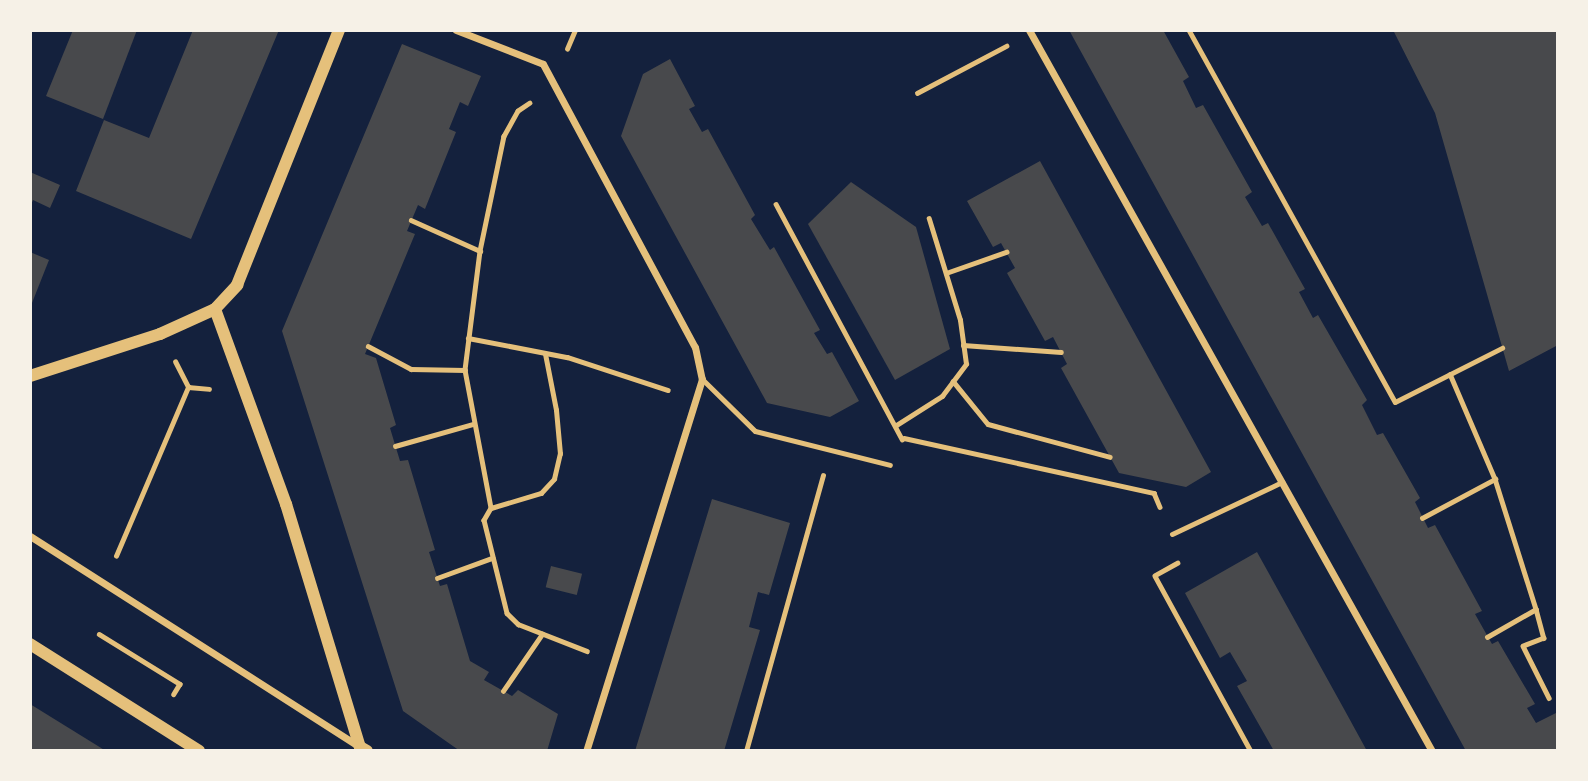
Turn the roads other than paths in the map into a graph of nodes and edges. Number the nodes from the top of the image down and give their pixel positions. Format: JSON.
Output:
{"nodes":[{"id":1,"x":340,"y":30,"type":"edge"},
{"id":2,"x":456,"y":30,"type":"edge"},
{"id":3,"x":1030,"y":32,"type":"edge"},
{"id":4,"x":215,"y":309,"type":"junction"},
{"id":5,"x":30,"y":376,"type":"edge"},
{"id":6,"x":702,"y":379,"type":"junction"},
{"id":7,"x":890,"y":465,"type":"dead end"},
{"id":8,"x":1558,"y":481,"type":"edge"},
{"id":9,"x":1282,"y":482,"type":"junction"},
{"id":10,"x":1558,"y":504,"type":"edge"},
{"id":11,"x":1172,"y":534,"type":"road end"},
{"id":12,"x":30,"y":536,"type":"edge"},
{"id":13,"x":30,"y":644,"type":"edge"},
{"id":14,"x":363,"y":749,"type":"edge"},
{"id":15,"x":199,"y":751,"type":"edge"},
{"id":16,"x":586,"y":751,"type":"edge"},
{"id":17,"x":1432,"y":751,"type":"edge"}],
"edges":[{"from":1,"to":4,"type":"street"},
{"from":2,"to":6,"type":"street"},
{"from":3,"to":9,"type":"street"},
{"from":4,"to":5,"type":"street"},
{"from":4,"to":14,"type":"street"},
{"from":6,"to":7,"type":"lane"},
{"from":6,"to":16,"type":"street"},
{"from":8,"to":10,"type":"lane"},
{"from":9,"to":11,"type":"lane"},
{"from":9,"to":17,"type":"street"},
{"from":12,"to":14,"type":"street"},
{"from":13,"to":15,"type":"street"}]}
